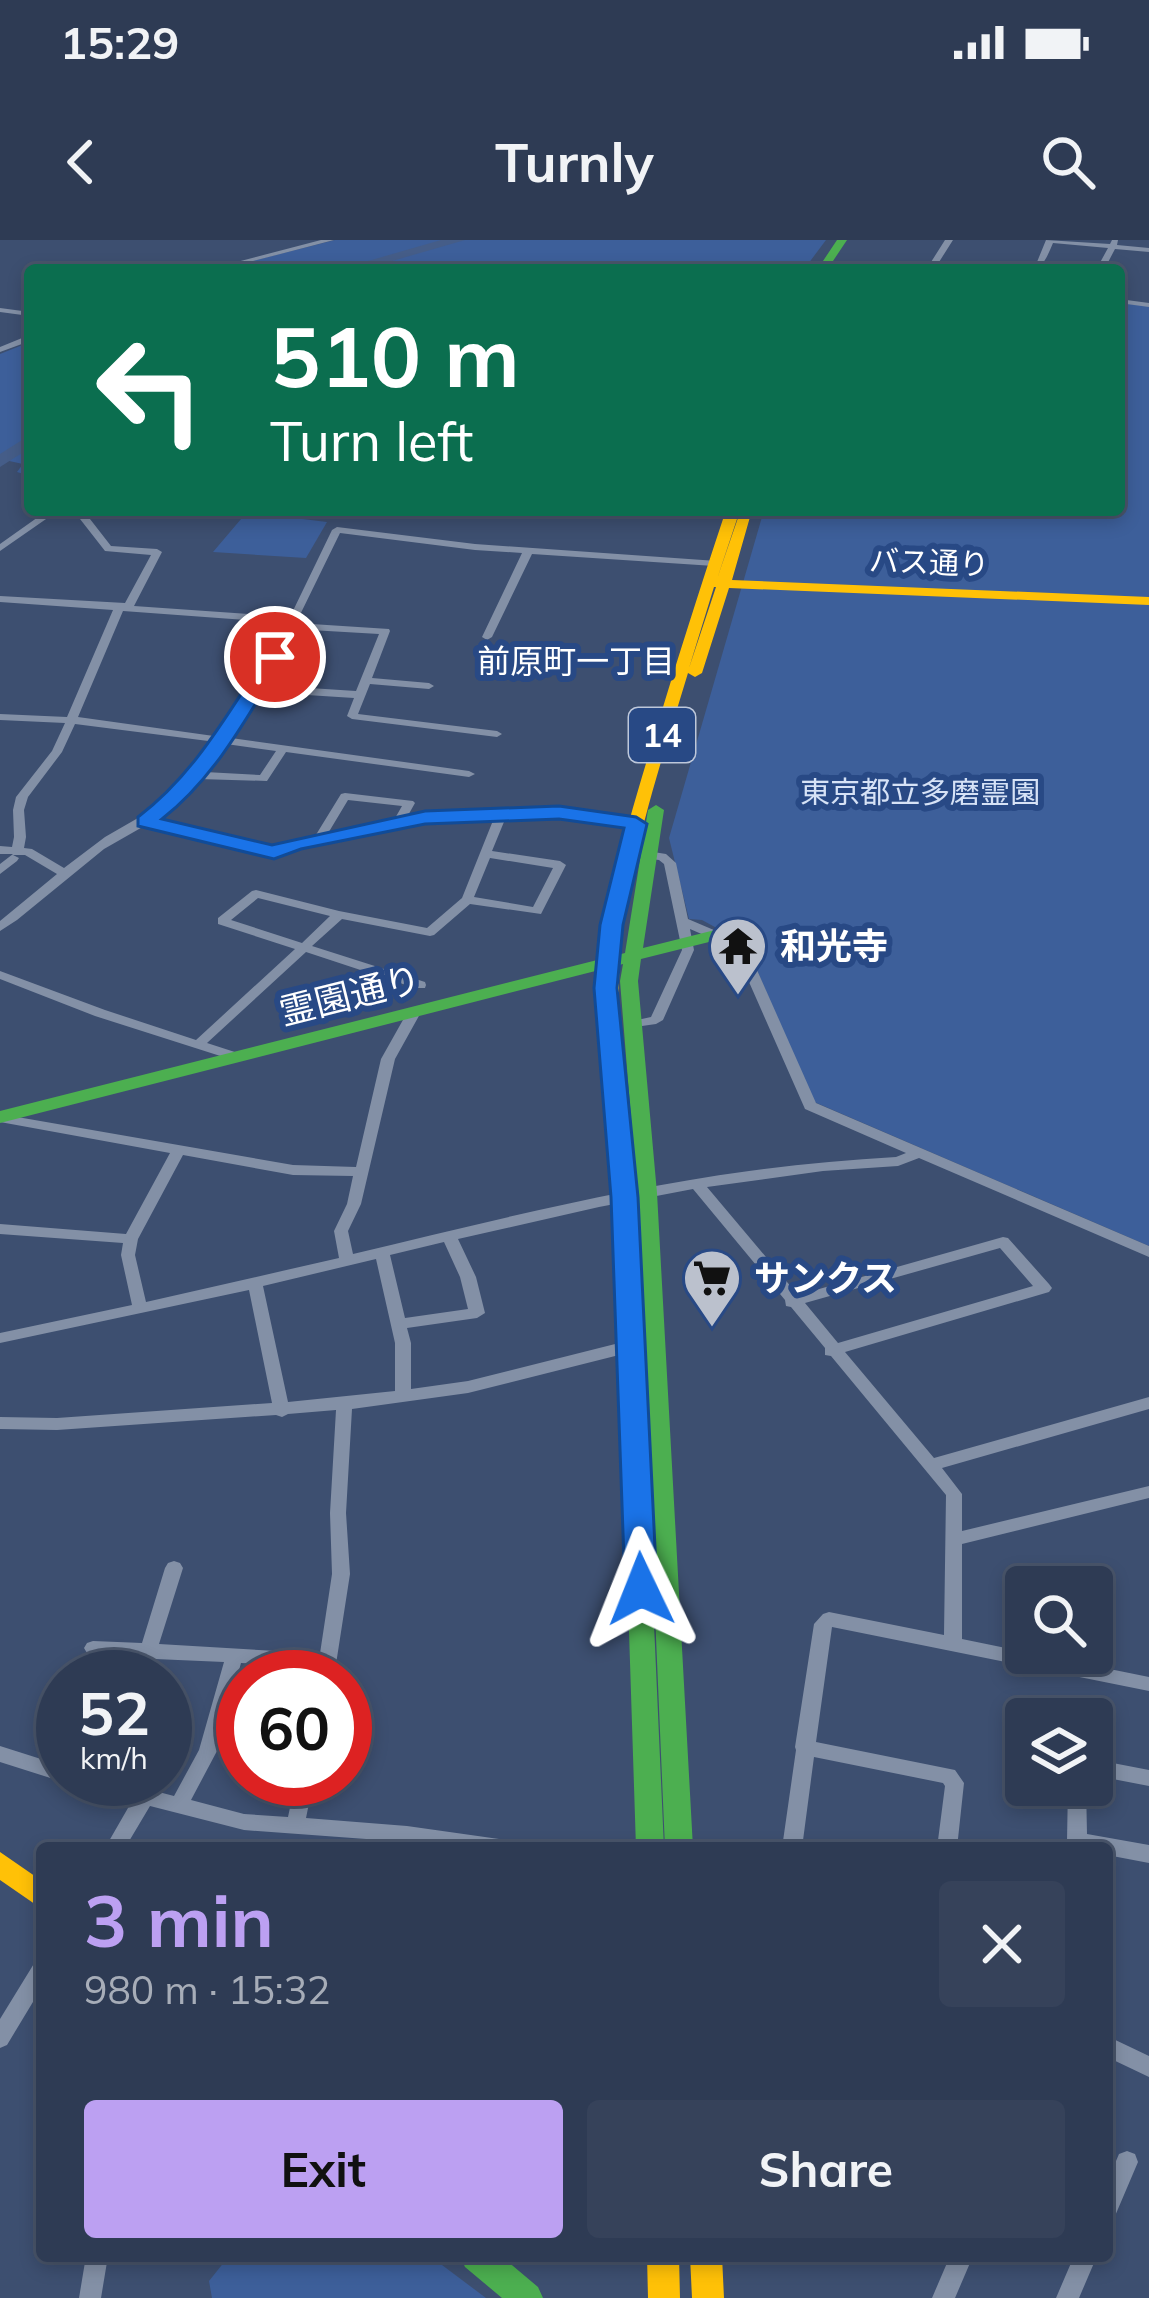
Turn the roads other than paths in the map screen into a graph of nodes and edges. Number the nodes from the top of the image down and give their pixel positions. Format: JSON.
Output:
{"nodes":[{"id":1,"x":330,"y":240,"type":"edge"},
{"id":2,"x":842,"y":240,"type":"edge"},
{"id":3,"x":1050,"y":240,"type":"edge"},
{"id":4,"x":1114,"y":243,"type":"edge"},
{"id":5,"x":1149,"y":250,"type":"edge"},
{"id":6,"x":234,"y":264,"type":"edge"},
{"id":7,"x":820,"y":264,"type":"edge"},
{"id":8,"x":45,"y":516,"type":"edge"},
{"id":9,"x":83,"y":516,"type":"edge"},
{"id":10,"x":731,"y":516,"type":"edge"},
{"id":11,"x":745,"y":521,"type":"edge"},
{"id":12,"x":0,"y":548,"type":"edge"},
{"id":13,"x":528,"y":551,"type":"junction"},
{"id":14,"x":715,"y":574,"type":"junction"},
{"id":15,"x":0,"y":599,"type":"edge"},
{"id":16,"x":1149,"y":601,"type":"edge"},
{"id":17,"x":125,"y":605,"type":"junction"},
{"id":18,"x":290,"y":623,"type":"junction"},
{"id":19,"x":487,"y":637,"type":"dead end"},
{"id":20,"x":368,"y":681,"type":"junction"},
{"id":21,"x":429,"y":686,"type":"dead end"},
{"id":22,"x":255,"y":688,"type":"junction"},
{"id":23,"x":362,"y":695,"type":"junction"},
{"id":24,"x":4,"y":717,"type":"edge"},
{"id":25,"x":68,"y":720,"type":"junction"},
{"id":26,"x":0,"y":730,"type":"edge"},
{"id":27,"x":497,"y":734,"type":"dead end"},
{"id":28,"x":222,"y":740,"type":"junction"},
{"id":29,"x":283,"y":749,"type":"junction"},
{"id":30,"x":469,"y":773,"type":"dead end"},
{"id":31,"x":195,"y":775,"type":"junction"},
{"id":32,"x":501,"y":815,"type":"junction"},
{"id":33,"x":145,"y":821,"type":"junction"},
{"id":34,"x":398,"y":823,"type":"junction"},
{"id":35,"x":636,"y":824,"type":"junction"},
{"id":36,"x":318,"y":840,"type":"junction"},
{"id":37,"x":10,"y":853,"type":"edge"},
{"id":38,"x":486,"y":854,"type":"junction"},
{"id":39,"x":646,"y":855,"type":"junction"},
{"id":40,"x":0,"y":870,"type":"edge"},
{"id":41,"x":63,"y":873,"type":"junction"},
{"id":42,"x":467,"y":900,"type":"junction"},
{"id":43,"x":339,"y":915,"type":"junction"},
{"id":44,"x":0,"y":927,"type":"edge"},
{"id":45,"x":686,"y":932,"type":"junction"},
{"id":46,"x":715,"y":935,"type":"joint"},
{"id":47,"x":303,"y":948,"type":"junction"},
{"id":48,"x":743,"y":952,"type":"junction"},
{"id":49,"x":630,"y":957,"type":"junction"},
{"id":50,"x":607,"y":964,"type":"junction"},
{"id":51,"x":0,"y":975,"type":"edge"},
{"id":52,"x":420,"y":985,"type":"dead end"},
{"id":53,"x":413,"y":1014,"type":"junction"},
{"id":54,"x":633,"y":1025,"type":"junction"},
{"id":55,"x":201,"y":1042,"type":"junction"},
{"id":56,"x":236,"y":1057,"type":"junction"},
{"id":57,"x":0,"y":1117,"type":"edge"},
{"id":58,"x":179,"y":1149,"type":"junction"},
{"id":59,"x":920,"y":1153,"type":"junction"},
{"id":60,"x":360,"y":1172,"type":"junction"},
{"id":61,"x":698,"y":1184,"type":"junction"},
{"id":62,"x":636,"y":1195,"type":"junction"},
{"id":63,"x":0,"y":1228,"type":"edge"},
{"id":64,"x":449,"y":1236,"type":"junction"},
{"id":65,"x":131,"y":1239,"type":"junction"},
{"id":66,"x":382,"y":1251,"type":"junction"},
{"id":67,"x":1149,"y":1252,"type":"edge"},
{"id":68,"x":347,"y":1260,"type":"junction"},
{"id":69,"x":255,"y":1282,"type":"junction"},
{"id":70,"x":791,"y":1302,"type":"junction"},
{"id":71,"x":140,"y":1308,"type":"junction"},
{"id":72,"x":399,"y":1324,"type":"junction"},
{"id":73,"x":0,"y":1338,"type":"edge"},
{"id":74,"x":632,"y":1346,"type":"junction"},
{"id":75,"x":832,"y":1351,"type":"junction"},
{"id":76,"x":403,"y":1395,"type":"junction"},
{"id":77,"x":1149,"y":1403,"type":"edge"},
{"id":78,"x":344,"y":1404,"type":"junction"},
{"id":79,"x":282,"y":1412,"type":"junction"},
{"id":80,"x":0,"y":1423,"type":"edge"},
{"id":81,"x":931,"y":1466,"type":"junction"},
{"id":82,"x":1149,"y":1492,"type":"edge"},
{"id":83,"x":957,"y":1539,"type":"junction"},
{"id":84,"x":175,"y":1568,"type":"dead end"},
{"id":85,"x":953,"y":1643,"type":"junction"},
{"id":86,"x":93,"y":1648,"type":"dead end"},
{"id":87,"x":120,"y":1650,"type":"edge"},
{"id":88,"x":147,"y":1650,"type":"edge"},
{"id":89,"x":329,"y":1650,"type":"edge"},
{"id":90,"x":1149,"y":1684,"type":"edge"},
{"id":91,"x":216,"y":1722,"type":"edge"},
{"id":92,"x":804,"y":1747,"type":"junction"},
{"id":93,"x":0,"y":1754,"type":"edge"},
{"id":94,"x":36,"y":1765,"type":"edge"},
{"id":95,"x":1113,"y":1771,"type":"edge"},
{"id":96,"x":1149,"y":1778,"type":"edge"},
{"id":97,"x":192,"y":1781,"type":"edge"},
{"id":98,"x":140,"y":1806,"type":"edge"},
{"id":99,"x":183,"y":1806,"type":"edge"},
{"id":100,"x":299,"y":1806,"type":"edge"},
{"id":101,"x":1077,"y":1806,"type":"edge"},
{"id":102,"x":295,"y":1827,"type":"junction"},
{"id":103,"x":119,"y":1842,"type":"edge"},
{"id":104,"x":460,"y":1842,"type":"edge"},
{"id":105,"x":650,"y":1842,"type":"edge"},
{"id":106,"x":679,"y":1842,"type":"edge"},
{"id":107,"x":793,"y":1842,"type":"edge"},
{"id":108,"x":948,"y":1842,"type":"edge"},
{"id":109,"x":1083,"y":1842,"type":"edge"},
{"id":110,"x":1113,"y":1848,"type":"edge"},
{"id":111,"x":1149,"y":1854,"type":"edge"},
{"id":112,"x":0,"y":1864,"type":"edge"},
{"id":113,"x":36,"y":1892,"type":"edge"},
{"id":114,"x":36,"y":1980,"type":"edge"},
{"id":115,"x":0,"y":2038,"type":"edge"},
{"id":116,"x":1113,"y":2049,"type":"edge"},
{"id":117,"x":1149,"y":2067,"type":"edge"},
{"id":118,"x":1127,"y":2162,"type":"dead end"},
{"id":119,"x":1113,"y":2194,"type":"edge"},
{"id":120,"x":96,"y":2262,"type":"edge"},
{"id":121,"x":483,"y":2262,"type":"edge"},
{"id":122,"x":663,"y":2262,"type":"edge"},
{"id":123,"x":706,"y":2262,"type":"edge"},
{"id":124,"x":959,"y":2262,"type":"edge"},
{"id":125,"x":1083,"y":2262,"type":"edge"},
{"id":126,"x":90,"y":2298,"type":"edge"},
{"id":127,"x":527,"y":2298,"type":"edge"},
{"id":128,"x":664,"y":2298,"type":"edge"},
{"id":129,"x":708,"y":2298,"type":"edge"},
{"id":130,"x":943,"y":2298,"type":"edge"},
{"id":131,"x":1067,"y":2298,"type":"edge"}],
"edges":[{"from":1,"to":6,"type":"street"},
{"from":2,"to":7,"type":"main road"},
{"from":3,"to":4,"type":"street"},
{"from":4,"to":5,"type":"street"},
{"from":8,"to":12,"type":"street"},
{"from":9,"to":17,"type":"street"},
{"from":10,"to":14,"type":"main road","number":"14"},
{"from":11,"to":14,"type":"main road"},
{"from":13,"to":14,"type":"street"},
{"from":13,"to":18,"type":"street"},
{"from":13,"to":19,"type":"street"},
{"from":14,"to":16,"type":"main road","name":"バス通り"},
{"from":14,"to":35,"type":"main road","number":"14"},
{"from":14,"to":39,"type":"main road","number":"14"},
{"from":15,"to":17,"type":"street"},
{"from":17,"to":18,"type":"street"},
{"from":17,"to":25,"type":"street"},
{"from":18,"to":20,"type":"street"},
{"from":18,"to":22,"type":"street"},
{"from":20,"to":21,"type":"street"},
{"from":20,"to":23,"type":"street"},
{"from":22,"to":23,"type":"street"},
{"from":22,"to":28,"type":"street"},
{"from":23,"to":27,"type":"street"},
{"from":24,"to":25,"type":"street"},
{"from":24,"to":26,"type":"street"},
{"from":25,"to":28,"type":"street"},
{"from":25,"to":37,"type":"street"},
{"from":28,"to":29,"type":"street"},
{"from":28,"to":31,"type":"street"},
{"from":29,"to":30,"type":"street"},
{"from":29,"to":31,"type":"street"},
{"from":31,"to":33,"type":"street"},
{"from":32,"to":34,"type":"street"},
{"from":32,"to":35,"type":"street"},
{"from":32,"to":38,"type":"street"},
{"from":33,"to":36,"type":"street"},
{"from":33,"to":41,"type":"street"},
{"from":34,"to":36,"type":"street"},
{"from":34,"to":36,"type":"street"},
{"from":35,"to":50,"type":"main road","number":"14"},
{"from":37,"to":40,"type":"street"},
{"from":37,"to":41,"type":"street"},
{"from":38,"to":42,"type":"street"},
{"from":38,"to":42,"type":"street"},
{"from":39,"to":45,"type":"street"},
{"from":39,"to":49,"type":"main road","number":"14"},
{"from":41,"to":44,"type":"street"},
{"from":42,"to":43,"type":"street"},
{"from":43,"to":47,"type":"street"},
{"from":43,"to":47,"type":"street"},
{"from":45,"to":46,"type":"main road","name":"霊園通り"},
{"from":45,"to":48,"type":"street"},
{"from":45,"to":49,"type":"main road","name":"霊園通り"},
{"from":45,"to":54,"type":"street"},
{"from":46,"to":48,"type":"street"},
{"from":47,"to":52,"type":"street"},
{"from":47,"to":55,"type":"street"},
{"from":48,"to":59,"type":"street"},
{"from":49,"to":50,"type":"main road","name":"霊園通り"},
{"from":49,"to":54,"type":"main road","number":"14"},
{"from":50,"to":53,"type":"main road","name":"霊園通り"},
{"from":50,"to":62,"type":"main road","number":"14"},
{"from":51,"to":55,"type":"street"},
{"from":53,"to":56,"type":"main road","name":"霊園通り"},
{"from":53,"to":60,"type":"street"},
{"from":54,"to":62,"type":"main road","number":"14"},
{"from":55,"to":56,"type":"street"},
{"from":56,"to":57,"type":"main road","name":"霊園通り"},
{"from":57,"to":58,"type":"street"},
{"from":58,"to":60,"type":"street"},
{"from":58,"to":65,"type":"street"},
{"from":59,"to":61,"type":"street"},
{"from":59,"to":67,"type":"street"},
{"from":60,"to":68,"type":"street"},
{"from":61,"to":62,"type":"street"},
{"from":61,"to":70,"type":"street"},
{"from":62,"to":64,"type":"street"},
{"from":62,"to":74,"type":"main road","number":"14"},
{"from":62,"to":106,"type":"main road","number":"14"},
{"from":63,"to":65,"type":"street"},
{"from":64,"to":66,"type":"street"},
{"from":64,"to":72,"type":"street"},
{"from":65,"to":71,"type":"street"},
{"from":66,"to":68,"type":"street"},
{"from":66,"to":72,"type":"street"},
{"from":68,"to":69,"type":"street"},
{"from":69,"to":71,"type":"street"},
{"from":69,"to":79,"type":"street"},
{"from":70,"to":75,"type":"street"},
{"from":70,"to":75,"type":"street"},
{"from":71,"to":73,"type":"street"},
{"from":72,"to":76,"type":"street"},
{"from":74,"to":76,"type":"street"},
{"from":74,"to":105,"type":"main road","number":"14"},
{"from":75,"to":81,"type":"street"},
{"from":76,"to":78,"type":"street"},
{"from":77,"to":81,"type":"street"},
{"from":78,"to":79,"type":"street"},
{"from":78,"to":89,"type":"street"},
{"from":79,"to":80,"type":"street"},
{"from":81,"to":83,"type":"street"},
{"from":82,"to":83,"type":"street"},
{"from":83,"to":85,"type":"street"},
{"from":84,"to":88,"type":"street"},
{"from":85,"to":90,"type":"street"},
{"from":85,"to":92,"type":"street"},
{"from":86,"to":87,"type":"street"},
{"from":91,"to":97,"type":"street"},
{"from":92,"to":107,"type":"street"},
{"from":92,"to":108,"type":"street"},
{"from":93,"to":94,"type":"street"},
{"from":95,"to":96,"type":"street"},
{"from":98,"to":103,"type":"street"},
{"from":99,"to":102,"type":"street"},
{"from":100,"to":102,"type":"street"},
{"from":101,"to":109,"type":"street"},
{"from":102,"to":104,"type":"street"},
{"from":110,"to":111,"type":"street"},
{"from":112,"to":113,"type":"main road"},
{"from":114,"to":115,"type":"street"},
{"from":116,"to":117,"type":"street"},
{"from":118,"to":119,"type":"street"},
{"from":120,"to":126,"type":"street"},
{"from":121,"to":127,"type":"main road"},
{"from":122,"to":128,"type":"main road"},
{"from":123,"to":129,"type":"main road"},
{"from":124,"to":130,"type":"street"},
{"from":125,"to":131,"type":"street"}]}
